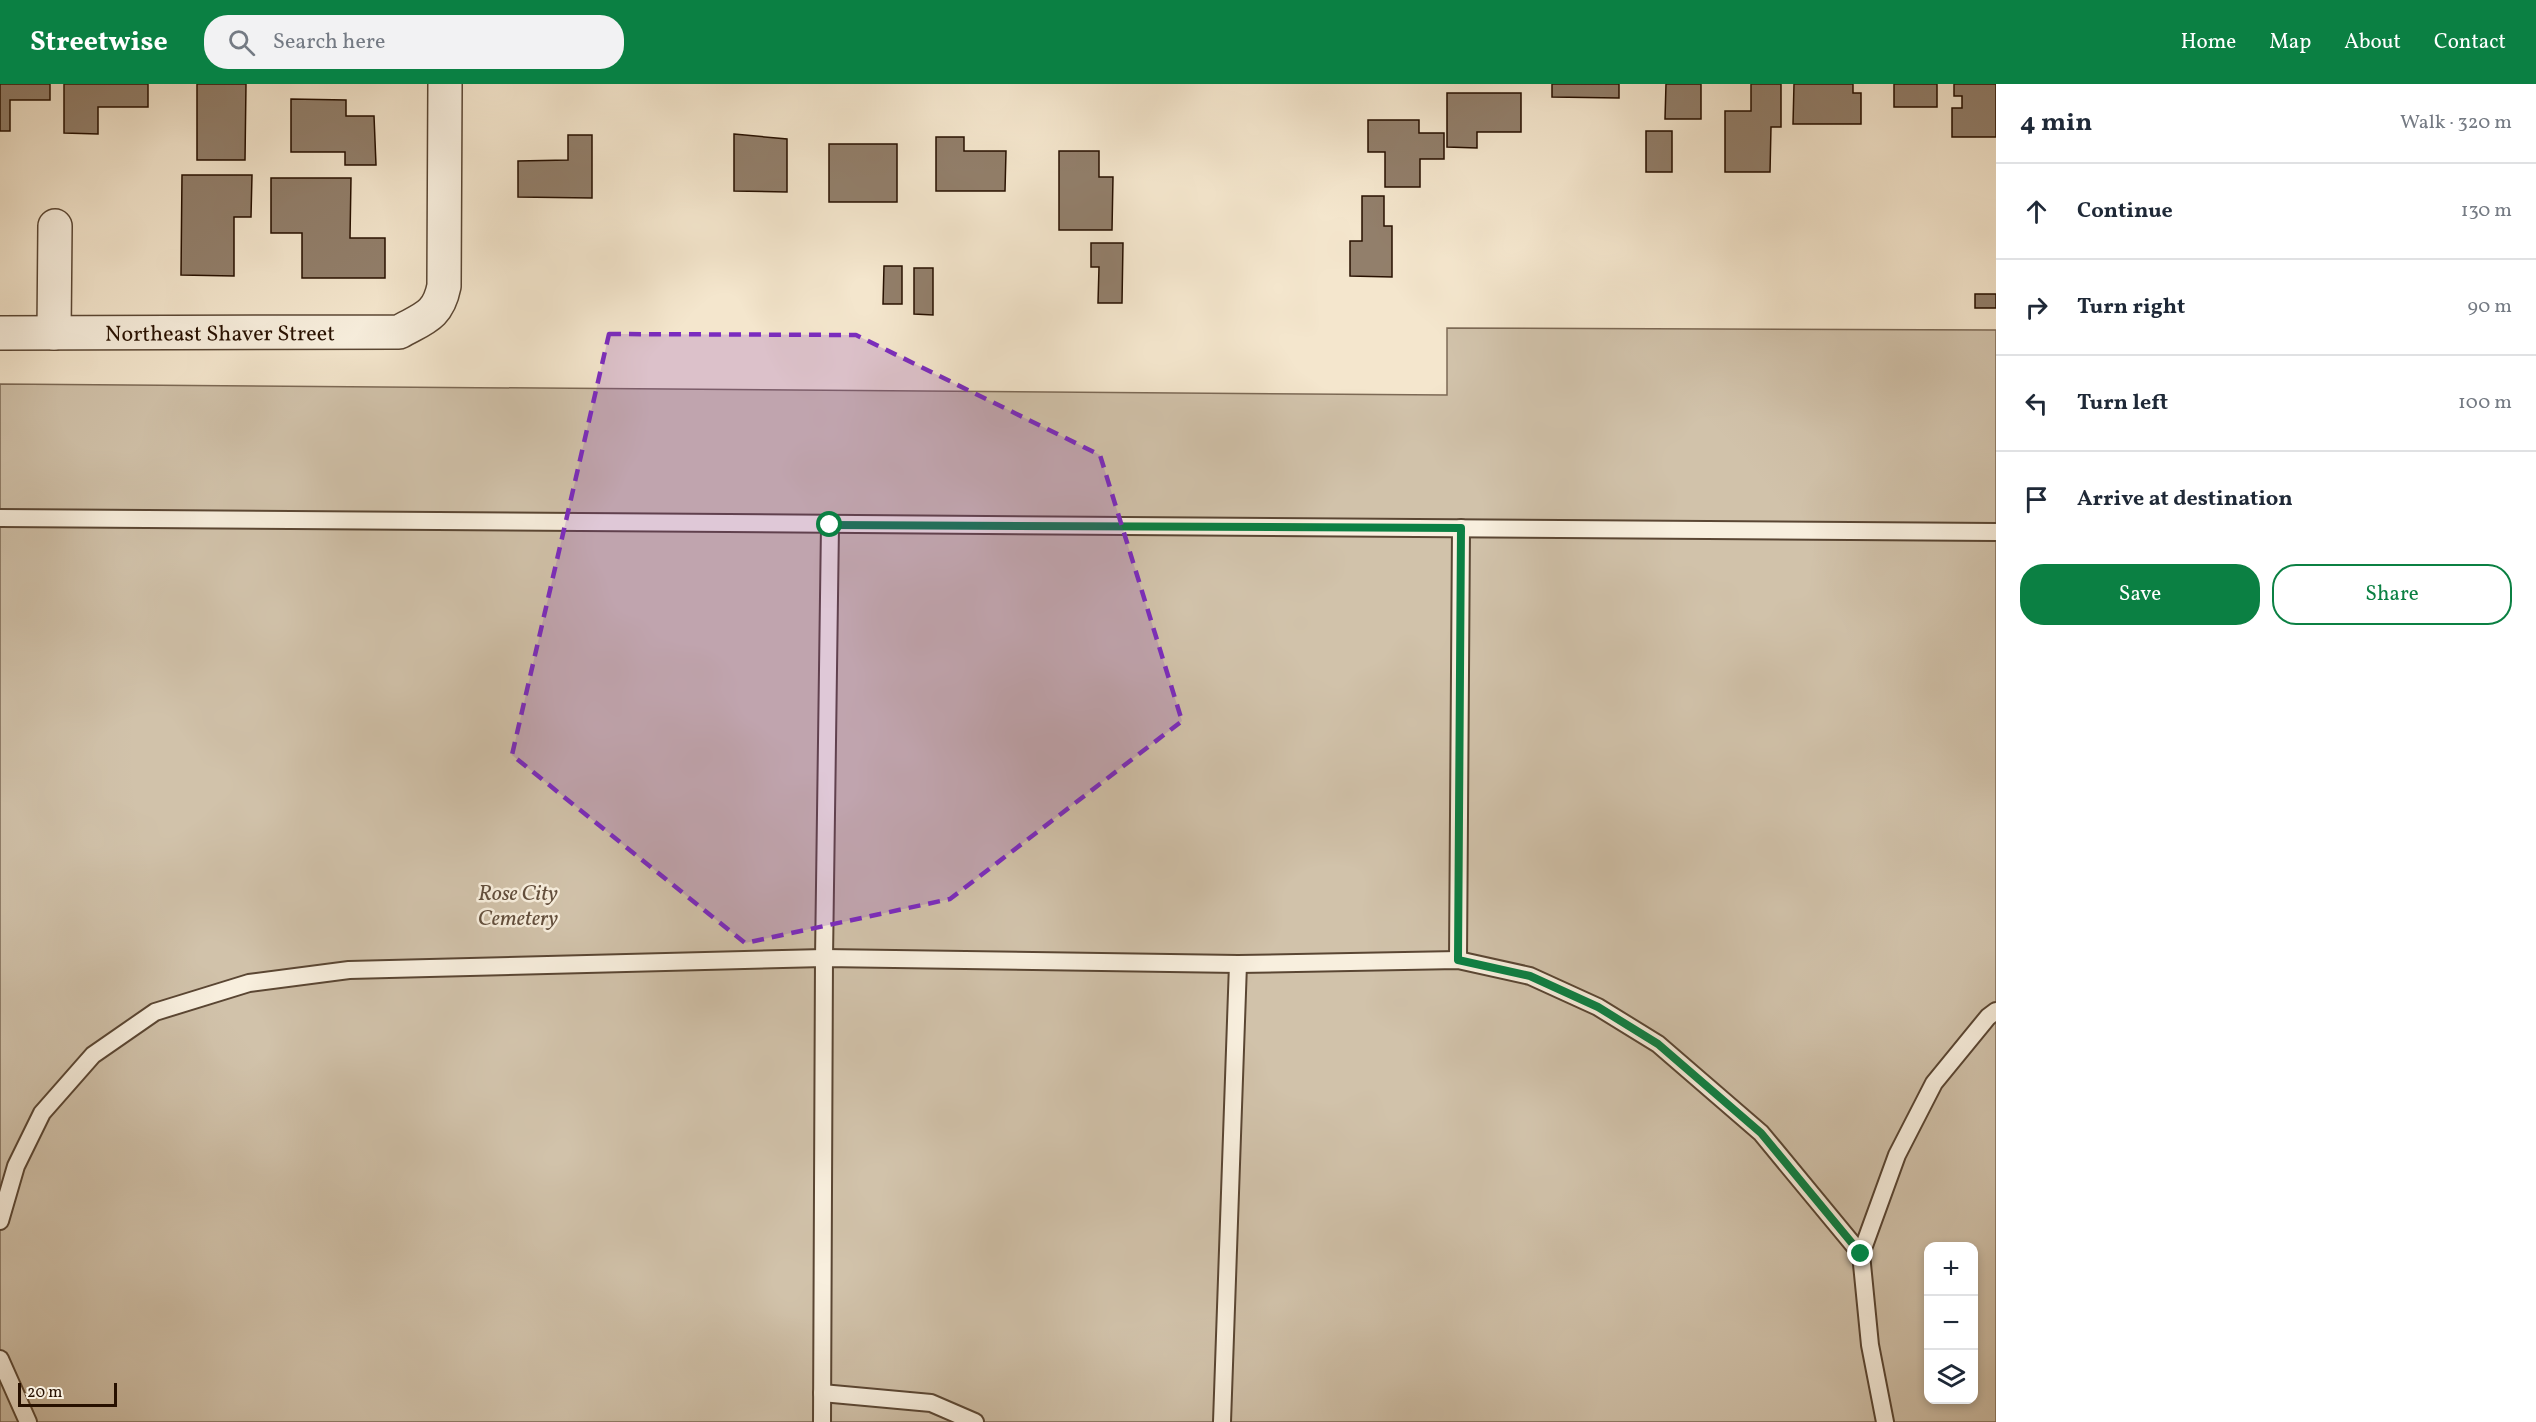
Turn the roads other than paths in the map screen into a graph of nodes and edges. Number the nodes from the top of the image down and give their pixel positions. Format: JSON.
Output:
{"nodes":[{"id":1,"x":446,"y":84,"type":"edge"},
{"id":2,"x":56,"y":226,"type":"dead end"},
{"id":3,"x":0,"y":333,"type":"edge"},
{"id":4,"x":54,"y":333,"type":"junction"},
{"id":5,"x":0,"y":518,"type":"edge"},
{"id":6,"x":830,"y":525,"type":"junction"},
{"id":7,"x":1461,"y":528,"type":"junction"},
{"id":8,"x":1996,"y":532,"type":"edge"},
{"id":9,"x":824,"y":958,"type":"junction"},
{"id":10,"x":1458,"y":960,"type":"junction"},
{"id":11,"x":1238,"y":964,"type":"junction"},
{"id":12,"x":1996,"y":1011,"type":"edge"},
{"id":13,"x":0,"y":1221,"type":"edge"},
{"id":14,"x":1861,"y":1254,"type":"junction"},
{"id":15,"x":0,"y":1359,"type":"edge"},
{"id":16,"x":822,"y":1393,"type":"junction"},
{"id":17,"x":28,"y":1422,"type":"edge"},
{"id":18,"x":822,"y":1422,"type":"edge"},
{"id":19,"x":975,"y":1422,"type":"edge"},
{"id":20,"x":1222,"y":1422,"type":"edge"},
{"id":21,"x":1885,"y":1422,"type":"edge"}],
"edges":[{"from":1,"to":4,"type":"street","name":"Northeast Shaver Street"},
{"from":2,"to":4,"type":"street"},
{"from":3,"to":4,"type":"street","name":"Northeast Shaver Street"},
{"from":5,"to":6,"type":"lane"},
{"from":6,"to":7,"type":"lane"},
{"from":6,"to":9,"type":"lane"},
{"from":7,"to":8,"type":"lane"},
{"from":7,"to":10,"type":"lane"},
{"from":9,"to":11,"type":"lane"},
{"from":9,"to":13,"type":"lane"},
{"from":9,"to":16,"type":"lane"},
{"from":10,"to":11,"type":"lane"},
{"from":10,"to":14,"type":"lane"},
{"from":11,"to":20,"type":"lane"},
{"from":12,"to":14,"type":"lane"},
{"from":14,"to":21,"type":"lane"},
{"from":15,"to":17,"type":"lane"},
{"from":16,"to":18,"type":"lane"},
{"from":16,"to":19,"type":"lane"}]}
